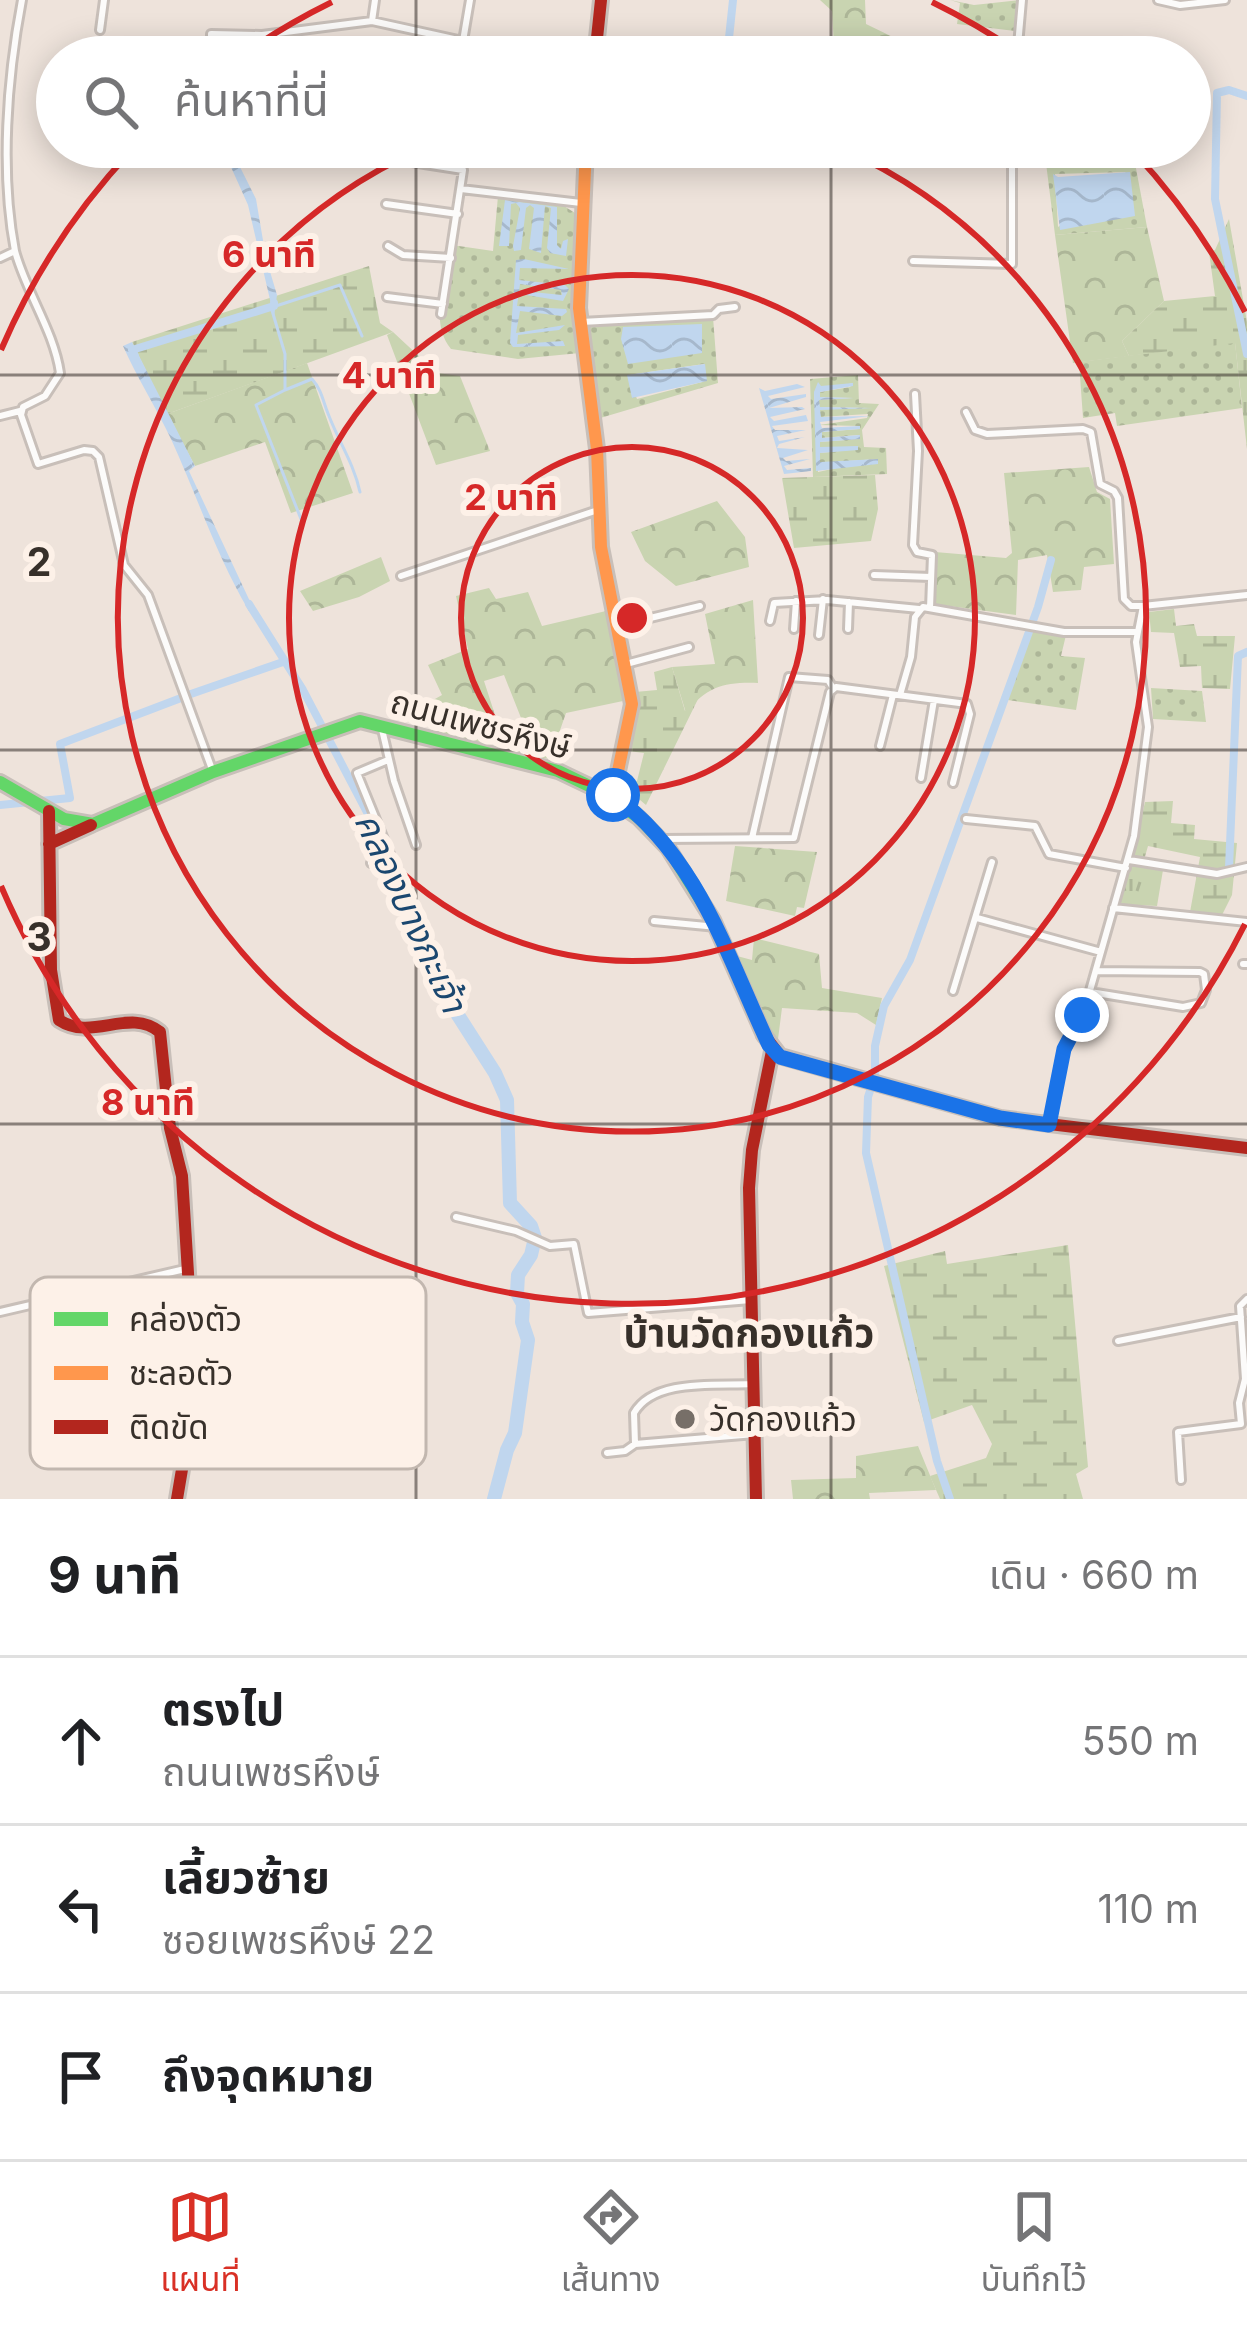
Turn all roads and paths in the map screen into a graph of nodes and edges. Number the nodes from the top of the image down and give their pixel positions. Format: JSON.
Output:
{"nodes":[{"id":1,"x":22,"y":0,"type":"edge"},
{"id":2,"x":104,"y":0,"type":"edge"},
{"id":3,"x":375,"y":0,"type":"edge"},
{"id":4,"x":470,"y":0,"type":"edge"},
{"id":5,"x":601,"y":0,"type":"edge"},
{"id":6,"x":1022,"y":0,"type":"edge"},
{"id":7,"x":1158,"y":0,"type":"edge"},
{"id":8,"x":1225,"y":0,"type":"edge"},
{"id":9,"x":372,"y":20,"type":"junction"},
{"id":10,"x":100,"y":30,"type":"dead end"},
{"id":11,"x":212,"y":36,"type":"edge"},
{"id":12,"x":441,"y":36,"type":"edge"},
{"id":13,"x":464,"y":36,"type":"edge"},
{"id":14,"x":597,"y":36,"type":"edge"},
{"id":15,"x":1019,"y":36,"type":"edge"},
{"id":16,"x":461,"y":168,"type":"edge"},
{"id":17,"x":584,"y":168,"type":"edge"},
{"id":18,"x":1012,"y":168,"type":"edge"},
{"id":19,"x":461,"y":189,"type":"junction"},
{"id":20,"x":581,"y":203,"type":"junction"},
{"id":21,"x":386,"y":204,"type":"dead end"},
{"id":22,"x":4,"y":207,"type":"edge"},
{"id":23,"x":458,"y":214,"type":"junction"},
{"id":24,"x":388,"y":246,"type":"dead end"},
{"id":25,"x":15,"y":250,"type":"junction"},
{"id":26,"x":0,"y":258,"type":"edge"},
{"id":27,"x":451,"y":258,"type":"junction"},
{"id":28,"x":913,"y":261,"type":"dead end"},
{"id":29,"x":387,"y":297,"type":"dead end"},
{"id":30,"x":443,"y":304,"type":"junction"},
{"id":31,"x":735,"y":307,"type":"dead end"},
{"id":32,"x":442,"y":314,"type":"dead end"},
{"id":33,"x":580,"y":322,"type":"junction"},
{"id":34,"x":915,"y":394,"type":"dead end"},
{"id":35,"x":21,"y":410,"type":"junction"},
{"id":36,"x":966,"y":412,"type":"dead end"},
{"id":37,"x":0,"y":416,"type":"edge"},
{"id":38,"x":598,"y":510,"type":"junction"},
{"id":39,"x":874,"y":575,"type":"dead end"},
{"id":40,"x":401,"y":576,"type":"dead end"},
{"id":41,"x":931,"y":577,"type":"junction"},
{"id":42,"x":1247,"y":595,"type":"edge"},
{"id":43,"x":823,"y":599,"type":"junction"},
{"id":44,"x":796,"y":601,"type":"junction"},
{"id":45,"x":849,"y":602,"type":"junction"},
{"id":46,"x":700,"y":606,"type":"dead end"},
{"id":47,"x":1143,"y":606,"type":"junction"},
{"id":48,"x":930,"y":608,"type":"junction"},
{"id":49,"x":919,"y":609,"type":"junction"},
{"id":50,"x":770,"y":621,"type":"dead end"},
{"id":51,"x":617,"y":626,"type":"junction"},
{"id":52,"x":794,"y":629,"type":"dead end"},
{"id":53,"x":848,"y":629,"type":"dead end"},
{"id":54,"x":1135,"y":632,"type":"junction"},
{"id":55,"x":819,"y":634,"type":"dead end"},
{"id":56,"x":689,"y":647,"type":"dead end"},
{"id":57,"x":626,"y":664,"type":"junction"},
{"id":58,"x":833,"y":688,"type":"junction"},
{"id":59,"x":896,"y":695,"type":"junction"},
{"id":60,"x":934,"y":700,"type":"junction"},
{"id":61,"x":381,"y":725,"type":"junction"},
{"id":62,"x":880,"y":746,"type":"dead end"},
{"id":63,"x":388,"y":760,"type":"junction"},
{"id":64,"x":213,"y":772,"type":"junction"},
{"id":65,"x":921,"y":778,"type":"dead end"},
{"id":66,"x":0,"y":782,"type":"edge"},
{"id":67,"x":952,"y":783,"type":"dead end"},
{"id":68,"x":613,"y":795,"type":"junction"},
{"id":69,"x":49,"y":811,"type":"junction"},
{"id":70,"x":966,"y":819,"type":"dead end"},
{"id":71,"x":93,"y":824,"type":"junction"},
{"id":72,"x":752,"y":838,"type":"junction"},
{"id":73,"x":661,"y":839,"type":"junction"},
{"id":74,"x":49,"y":844,"type":"junction"},
{"id":75,"x":416,"y":845,"type":"dead end"},
{"id":76,"x":370,"y":862,"type":"dead end"},
{"id":77,"x":992,"y":862,"type":"dead end"},
{"id":78,"x":1127,"y":864,"type":"junction"},
{"id":79,"x":1247,"y":867,"type":"edge"},
{"id":80,"x":1113,"y":908,"type":"junction"},
{"id":81,"x":977,"y":918,"type":"junction"},
{"id":82,"x":653,"y":921,"type":"dead end"},
{"id":83,"x":1247,"y":922,"type":"edge"},
{"id":84,"x":717,"y":927,"type":"junction"},
{"id":85,"x":1101,"y":952,"type":"junction"},
{"id":86,"x":1096,"y":971,"type":"junction"},
{"id":87,"x":953,"y":991,"type":"dead end"},
{"id":88,"x":1090,"y":992,"type":"junction"},
{"id":89,"x":772,"y":1051,"type":"junction"},
{"id":90,"x":1049,"y":1125,"type":"junction"},
{"id":91,"x":1247,"y":1148,"type":"edge"},
{"id":92,"x":456,"y":1217,"type":"dead end"},
{"id":93,"x":185,"y":1269,"type":"junction"},
{"id":94,"x":151,"y":1277,"type":"edge"},
{"id":95,"x":186,"y":1277,"type":"edge"},
{"id":96,"x":1247,"y":1299,"type":"edge"},
{"id":97,"x":751,"y":1300,"type":"junction"},
{"id":98,"x":30,"y":1305,"type":"edge"},
{"id":99,"x":0,"y":1312,"type":"edge"},
{"id":100,"x":1241,"y":1317,"type":"junction"},
{"id":101,"x":1118,"y":1341,"type":"dead end"},
{"id":102,"x":752,"y":1384,"type":"junction"},
{"id":103,"x":1244,"y":1424,"type":"edge"},
{"id":104,"x":755,"y":1434,"type":"junction"},
{"id":105,"x":635,"y":1444,"type":"junction"},
{"id":106,"x":607,"y":1453,"type":"dead end"},
{"id":107,"x":182,"y":1469,"type":"edge"},
{"id":108,"x":1181,"y":1480,"type":"dead end"},
{"id":109,"x":177,"y":1499,"type":"edge"},
{"id":110,"x":756,"y":1499,"type":"edge"}],
"edges":[{"from":1,"to":22,"type":"street"},
{"from":2,"to":10,"type":"street"},
{"from":3,"to":9,"type":"street"},
{"from":4,"to":13,"type":"street"},
{"from":5,"to":14,"type":"street"},
{"from":6,"to":15,"type":"street"},
{"from":7,"to":8,"type":"street"},
{"from":9,"to":11,"type":"street"},
{"from":9,"to":12,"type":"street"},
{"from":16,"to":19,"type":"street"},
{"from":17,"to":20,"type":"street"},
{"from":18,"to":28,"type":"street"},
{"from":19,"to":20,"type":"street"},
{"from":19,"to":23,"type":"street"},
{"from":20,"to":33,"type":"street"},
{"from":21,"to":23,"type":"street"},
{"from":22,"to":25,"type":"street"},
{"from":23,"to":27,"type":"street"},
{"from":24,"to":27,"type":"street"},
{"from":25,"to":26,"type":"street"},
{"from":25,"to":35,"type":"street"},
{"from":27,"to":30,"type":"street"},
{"from":29,"to":30,"type":"street"},
{"from":30,"to":32,"type":"street"},
{"from":31,"to":33,"type":"street"},
{"from":33,"to":38,"type":"street"},
{"from":34,"to":41,"type":"street"},
{"from":35,"to":37,"type":"street"},
{"from":35,"to":64,"type":"street"},
{"from":36,"to":47,"type":"street"},
{"from":38,"to":40,"type":"street"},
{"from":38,"to":51,"type":"street"},
{"from":39,"to":41,"type":"street"},
{"from":41,"to":48,"type":"street"},
{"from":42,"to":47,"type":"street"},
{"from":43,"to":44,"type":"street"},
{"from":43,"to":45,"type":"street"},
{"from":43,"to":55,"type":"street"},
{"from":44,"to":50,"type":"street"},
{"from":44,"to":52,"type":"street"},
{"from":45,"to":49,"type":"street"},
{"from":45,"to":53,"type":"street"},
{"from":46,"to":51,"type":"street"},
{"from":47,"to":54,"type":"street"},
{"from":48,"to":49,"type":"street"},
{"from":48,"to":54,"type":"street"},
{"from":49,"to":59,"type":"street"},
{"from":51,"to":57,"type":"street"},
{"from":54,"to":78,"type":"street"},
{"from":56,"to":57,"type":"street"},
{"from":57,"to":68,"type":"street"},
{"from":58,"to":59,"type":"street"},
{"from":58,"to":72,"type":"street"},
{"from":58,"to":72,"type":"street"},
{"from":59,"to":60,"type":"street"},
{"from":59,"to":62,"type":"street"},
{"from":60,"to":65,"type":"street"},
{"from":60,"to":67,"type":"street"},
{"from":61,"to":63,"type":"street"},
{"from":61,"to":64,"type":"street","name":"ถนนเพชรหึงษ์"},
{"from":61,"to":68,"type":"street","name":"ถนนเพชรหึงษ์"},
{"from":63,"to":75,"type":"street"},
{"from":63,"to":76,"type":"street"},
{"from":64,"to":71,"type":"street","name":"ถนนเพชรหึงษ์"},
{"from":66,"to":69,"type":"street"},
{"from":68,"to":73,"type":"street","name":"ถนนเพชรหึงษ์"},
{"from":69,"to":71,"type":"street"},
{"from":69,"to":74,"type":"street"},
{"from":70,"to":78,"type":"street"},
{"from":71,"to":74,"type":"street","name":"ถนนเพชรหึงษ์"},
{"from":72,"to":73,"type":"street"},
{"from":73,"to":84,"type":"street","name":"ถนนเพชรหึงษ์"},
{"from":74,"to":93,"type":"street"},
{"from":77,"to":81,"type":"street"},
{"from":78,"to":79,"type":"street"},
{"from":78,"to":80,"type":"street"},
{"from":80,"to":83,"type":"street"},
{"from":80,"to":85,"type":"street"},
{"from":81,"to":85,"type":"street"},
{"from":81,"to":87,"type":"street"},
{"from":82,"to":84,"type":"street"},
{"from":84,"to":89,"type":"street","name":"ถนนเพชรหึงษ์"},
{"from":85,"to":86,"type":"street"},
{"from":86,"to":88,"type":"street"},
{"from":86,"to":88,"type":"street"},
{"from":88,"to":90,"type":"street"},
{"from":89,"to":90,"type":"street"},
{"from":89,"to":97,"type":"street"},
{"from":90,"to":91,"type":"street"},
{"from":92,"to":97,"type":"street"},
{"from":93,"to":94,"type":"street"},
{"from":93,"to":95,"type":"street"},
{"from":96,"to":100,"type":"street"},
{"from":97,"to":102,"type":"street"},
{"from":98,"to":99,"type":"street"},
{"from":100,"to":101,"type":"street"},
{"from":100,"to":103,"type":"street"},
{"from":102,"to":104,"type":"street"},
{"from":102,"to":105,"type":"street"},
{"from":103,"to":108,"type":"street"},
{"from":104,"to":105,"type":"street"},
{"from":104,"to":110,"type":"street"},
{"from":105,"to":106,"type":"street"},
{"from":107,"to":109,"type":"street"}]}
